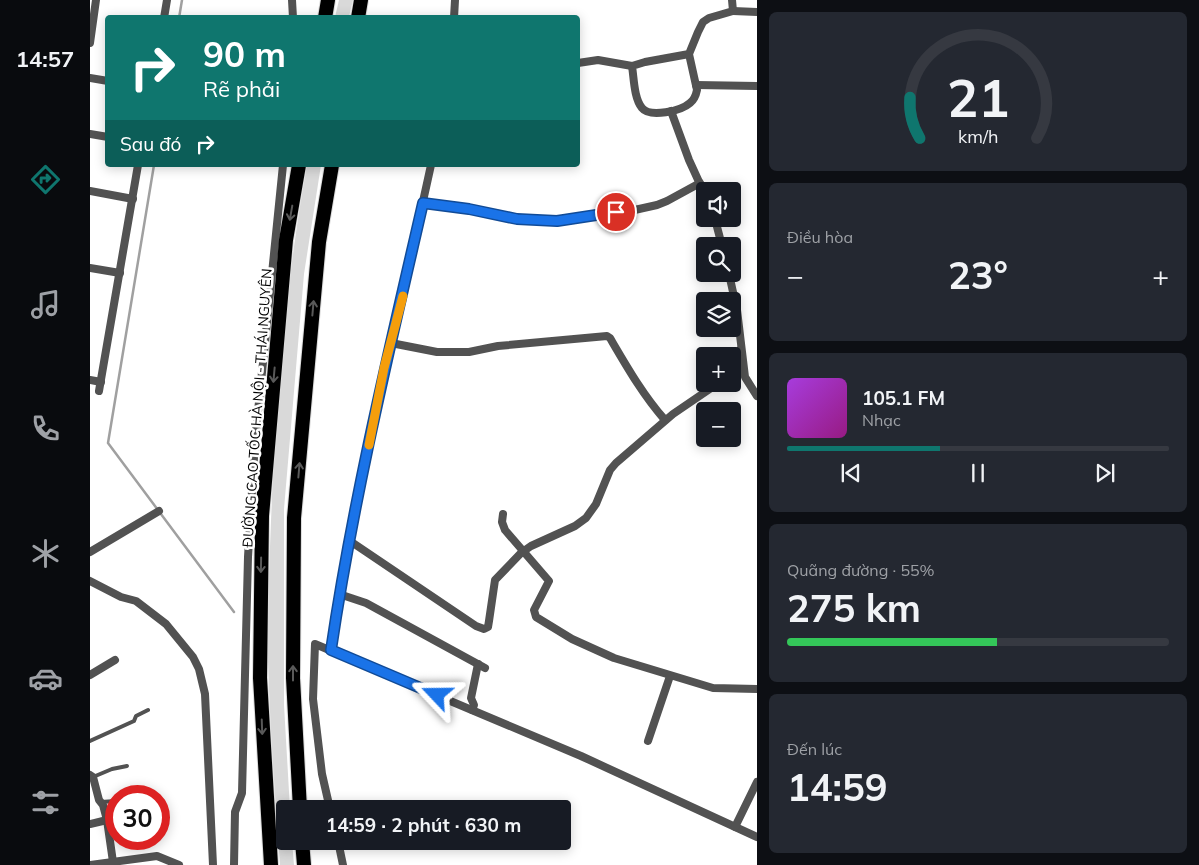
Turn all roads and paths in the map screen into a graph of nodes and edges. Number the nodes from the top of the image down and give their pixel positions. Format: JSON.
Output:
{"nodes":[{"id":1,"x":96,"y":0,"type":"edge"},
{"id":2,"x":166,"y":0,"type":"edge"},
{"id":3,"x":292,"y":0,"type":"edge"},
{"id":4,"x":328,"y":0,"type":"edge"},
{"id":5,"x":361,"y":0,"type":"edge"},
{"id":6,"x":455,"y":0,"type":"edge"},
{"id":7,"x":732,"y":0,"type":"edge"},
{"id":8,"x":733,"y":11,"type":"junction"},
{"id":9,"x":756,"y":12,"type":"edge"},
{"id":10,"x":164,"y":15,"type":"edge"},
{"id":11,"x":293,"y":15,"type":"edge"},
{"id":12,"x":326,"y":15,"type":"edge"},
{"id":13,"x":358,"y":15,"type":"edge"},
{"id":14,"x":454,"y":15,"type":"edge"},
{"id":15,"x":91,"y":33,"type":"edge"},
{"id":16,"x":90,"y":43,"type":"edge"},
{"id":17,"x":689,"y":54,"type":"junction"},
{"id":18,"x":580,"y":63,"type":"edge"},
{"id":19,"x":632,"y":66,"type":"junction"},
{"id":20,"x":90,"y":78,"type":"edge"},
{"id":21,"x":105,"y":80,"type":"edge"},
{"id":22,"x":696,"y":85,"type":"junction"},
{"id":23,"x":756,"y":86,"type":"edge"},
{"id":24,"x":671,"y":111,"type":"junction"},
{"id":25,"x":90,"y":134,"type":"edge"},
{"id":26,"x":105,"y":137,"type":"edge"},
{"id":27,"x":138,"y":167,"type":"edge"},
{"id":28,"x":283,"y":167,"type":"edge"},
{"id":29,"x":299,"y":167,"type":"edge"},
{"id":30,"x":332,"y":167,"type":"edge"},
{"id":31,"x":431,"y":167,"type":"edge"},
{"id":32,"x":700,"y":182,"type":"edge"},
{"id":33,"x":696,"y":185,"type":"edge"},
{"id":34,"x":90,"y":191,"type":"edge"},
{"id":35,"x":133,"y":198,"type":"junction"},
{"id":36,"x":423,"y":203,"type":"junction"},
{"id":37,"x":90,"y":268,"type":"edge"},
{"id":38,"x":120,"y":273,"type":"junction"},
{"id":39,"x":731,"y":282,"type":"edge"},
{"id":40,"x":391,"y":343,"type":"junction"},
{"id":41,"x":740,"y":347,"type":"edge"},
{"id":42,"x":741,"y":353,"type":"edge"},
{"id":43,"x":90,"y":380,"type":"edge"},
{"id":44,"x":101,"y":382,"type":"junction"},
{"id":45,"x":99,"y":391,"type":"dead end"},
{"id":46,"x":704,"y":392,"type":"edge"},
{"id":47,"x":756,"y":396,"type":"edge"},
{"id":48,"x":665,"y":420,"type":"junction"},
{"id":49,"x":159,"y":511,"type":"dead end"},
{"id":50,"x":503,"y":514,"type":"dead end"},
{"id":51,"x":350,"y":541,"type":"junction"},
{"id":52,"x":90,"y":552,"type":"edge"},
{"id":53,"x":523,"y":552,"type":"junction"},
{"id":54,"x":90,"y":581,"type":"edge"},
{"id":55,"x":339,"y":594,"type":"junction"},
{"id":56,"x":331,"y":650,"type":"junction"},
{"id":57,"x":115,"y":660,"type":"dead end"},
{"id":58,"x":90,"y":675,"type":"edge"},
{"id":59,"x":670,"y":676,"type":"junction"},
{"id":60,"x":756,"y":689,"type":"edge"},
{"id":61,"x":148,"y":710,"type":"dead end"},
{"id":62,"x":472,"y":710,"type":"junction"},
{"id":63,"x":90,"y":741,"type":"edge"},
{"id":64,"x":648,"y":741,"type":"dead end"},
{"id":65,"x":127,"y":766,"type":"dead end"},
{"id":66,"x":91,"y":776,"type":"edge"},
{"id":67,"x":756,"y":782,"type":"edge"},
{"id":68,"x":299,"y":800,"type":"edge"},
{"id":69,"x":328,"y":800,"type":"edge"},
{"id":70,"x":101,"y":802,"type":"junction"},
{"id":71,"x":105,"y":802,"type":"edge"},
{"id":72,"x":105,"y":810,"type":"edge"},
{"id":73,"x":105,"y":820,"type":"edge"},
{"id":74,"x":90,"y":824,"type":"edge"},
{"id":75,"x":735,"y":827,"type":"junction"},
{"id":76,"x":756,"y":837,"type":"edge"},
{"id":77,"x":111,"y":850,"type":"edge"},
{"id":78,"x":303,"y":850,"type":"edge"},
{"id":79,"x":340,"y":850,"type":"edge"},
{"id":80,"x":112,"y":862,"type":"junction"},
{"id":81,"x":138,"y":862,"type":"edge"},
{"id":82,"x":90,"y":865,"type":"edge"},
{"id":83,"x":179,"y":865,"type":"edge"},
{"id":84,"x":213,"y":865,"type":"edge"},
{"id":85,"x":234,"y":865,"type":"edge"},
{"id":86,"x":271,"y":865,"type":"edge"},
{"id":87,"x":304,"y":865,"type":"edge"},
{"id":88,"x":343,"y":865,"type":"edge"}],
"edges":[{"from":1,"to":15,"type":"street"},
{"from":2,"to":10,"type":"street"},
{"from":3,"to":11,"type":"street"},
{"from":4,"to":12,"type":"highway"},
{"from":5,"to":13,"type":"highway"},
{"from":6,"to":14,"type":"street"},
{"from":7,"to":8,"type":"street"},
{"from":8,"to":9,"type":"street"},
{"from":8,"to":17,"type":"street"},
{"from":15,"to":16,"type":"street"},
{"from":17,"to":19,"type":"street"},
{"from":17,"to":22,"type":"street"},
{"from":18,"to":19,"type":"street"},
{"from":19,"to":24,"type":"street"},
{"from":20,"to":21,"type":"street"},
{"from":22,"to":23,"type":"street"},
{"from":22,"to":24,"type":"street"},
{"from":24,"to":32,"type":"street"},
{"from":25,"to":26,"type":"street"},
{"from":27,"to":35,"type":"street"},
{"from":28,"to":85,"type":"street"},
{"from":29,"to":86,"type":"highway","name":"ĐƯỜNG CAO TỐC HÀ NỘI - THÁI NGUYÊN","one_way":true},
{"from":68,"to":30,"type":"highway","one_way":true},
{"from":31,"to":36,"type":"street"},
{"from":33,"to":36,"type":"street"},
{"from":34,"to":35,"type":"street"},
{"from":35,"to":38,"type":"street"},
{"from":36,"to":40,"type":"street"},
{"from":37,"to":38,"type":"street"},
{"from":38,"to":44,"type":"street"},
{"from":39,"to":41,"type":"street"},
{"from":40,"to":48,"type":"street"},
{"from":40,"to":51,"type":"street"},
{"from":42,"to":47,"type":"street"},
{"from":43,"to":44,"type":"street"},
{"from":44,"to":45,"type":"street"},
{"from":46,"to":48,"type":"street"},
{"from":48,"to":53,"type":"street"},
{"from":49,"to":52,"type":"street"},
{"from":50,"to":53,"type":"street"},
{"from":51,"to":53,"type":"street"},
{"from":51,"to":55,"type":"street"},
{"from":53,"to":59,"type":"street"},
{"from":54,"to":84,"type":"street"},
{"from":55,"to":56,"type":"street"},
{"from":55,"to":62,"type":"street"},
{"from":56,"to":62,"type":"street"},
{"from":56,"to":69,"type":"street"},
{"from":57,"to":58,"type":"street"},
{"from":59,"to":60,"type":"street"},
{"from":59,"to":64,"type":"street"},
{"from":61,"to":63,"type":"lane"},
{"from":62,"to":75,"type":"street"},
{"from":65,"to":66,"type":"lane"},
{"from":66,"to":70,"type":"street"},
{"from":67,"to":75,"type":"street"},
{"from":70,"to":71,"type":"lane"},
{"from":70,"to":72,"type":"street"},
{"from":73,"to":74,"type":"street"},
{"from":75,"to":76,"type":"street"},
{"from":77,"to":80,"type":"street"},
{"from":78,"to":87,"type":"highway"},
{"from":79,"to":88,"type":"street"},
{"from":80,"to":81,"type":"street"},
{"from":80,"to":82,"type":"street"},
{"from":81,"to":83,"type":"street"}]}
